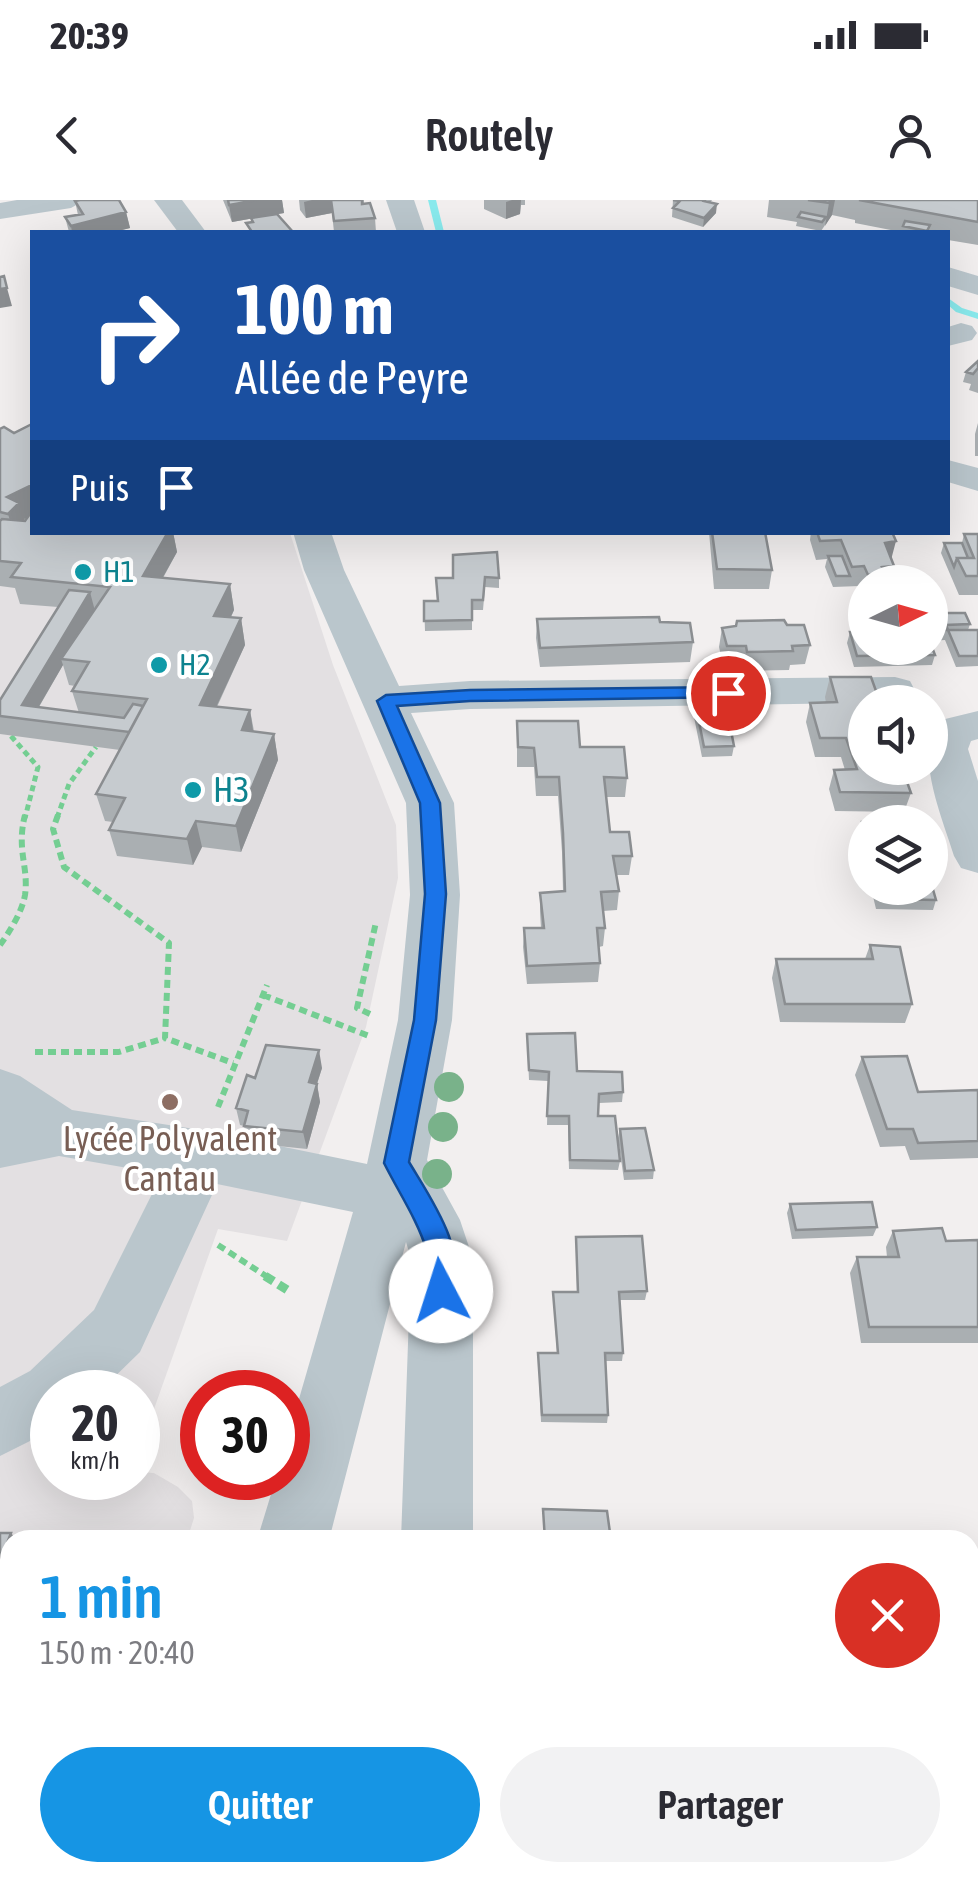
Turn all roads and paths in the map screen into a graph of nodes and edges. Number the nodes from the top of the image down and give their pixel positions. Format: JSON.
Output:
{"nodes":[{"id":1,"x":70,"y":200,"type":"edge"},
{"id":2,"x":168,"y":200,"type":"edge"},
{"id":3,"x":400,"y":200,"type":"edge"},
{"id":4,"x":0,"y":211,"type":"edge"},
{"id":5,"x":190,"y":230,"type":"edge"},
{"id":6,"x":410,"y":230,"type":"edge"},
{"id":7,"x":950,"y":277,"type":"edge"},
{"id":8,"x":978,"y":286,"type":"edge"},
{"id":9,"x":950,"y":472,"type":"edge"},
{"id":10,"x":978,"y":480,"type":"edge"},
{"id":11,"x":313,"y":535,"type":"edge"},
{"id":12,"x":848,"y":691,"type":"edge"},
{"id":13,"x":386,"y":701,"type":"junction"},
{"id":14,"x":954,"y":726,"type":"edge"},
{"id":15,"x":11,"y":736,"type":"edge"},
{"id":16,"x":96,"y":747,"type":"edge"},
{"id":17,"x":978,"y":856,"type":"edge"},
{"id":18,"x":380,"y":906,"type":"dead end"},
{"id":19,"x":0,"y":945,"type":"edge"},
{"id":20,"x":267,"y":985,"type":"dead end"},
{"id":21,"x":263,"y":995,"type":"junction"},
{"id":22,"x":386,"y":1021,"type":"dead end"},
{"id":23,"x":348,"y":1028,"type":"dead end"},
{"id":24,"x":165,"y":1038,"type":"junction"},
{"id":25,"x":8,"y":1072,"type":"edge"},
{"id":26,"x":59,"y":1132,"type":"junction"},
{"id":27,"x":0,"y":1144,"type":"edge"},
{"id":28,"x":201,"y":1156,"type":"junction"},
{"id":29,"x":392,"y":1179,"type":"junction"},
{"id":30,"x":213,"y":1242,"type":"dead end"},
{"id":31,"x":289,"y":1291,"type":"dead end"},
{"id":32,"x":77,"y":1370,"type":"edge"},
{"id":33,"x":30,"y":1406,"type":"edge"},
{"id":34,"x":0,"y":1423,"type":"edge"},
{"id":35,"x":296,"y":1530,"type":"edge"},
{"id":36,"x":437,"y":1530,"type":"edge"}],
"edges":[{"from":1,"to":4,"type":"street"},
{"from":2,"to":5,"type":"street"},
{"from":3,"to":6,"type":"street"},
{"from":7,"to":8,"type":"street"},
{"from":9,"to":10,"type":"street"},
{"from":11,"to":13,"type":"street"},
{"from":12,"to":13,"type":"street"},
{"from":13,"to":29,"type":"street"},
{"from":14,"to":17,"type":"street"},
{"from":15,"to":19,"type":"path"},
{"from":16,"to":24,"type":"path"},
{"from":18,"to":22,"type":"path"},
{"from":20,"to":21,"type":"path"},
{"from":21,"to":23,"type":"path"},
{"from":21,"to":24,"type":"path"},
{"from":24,"to":25,"type":"path"},
{"from":25,"to":26,"type":"street"},
{"from":26,"to":27,"type":"street"},
{"from":26,"to":28,"type":"street"},
{"from":28,"to":29,"type":"street"},
{"from":28,"to":32,"type":"street"},
{"from":29,"to":35,"type":"street"},
{"from":29,"to":36,"type":"street"},
{"from":30,"to":31,"type":"path"},
{"from":33,"to":34,"type":"street"}]}
